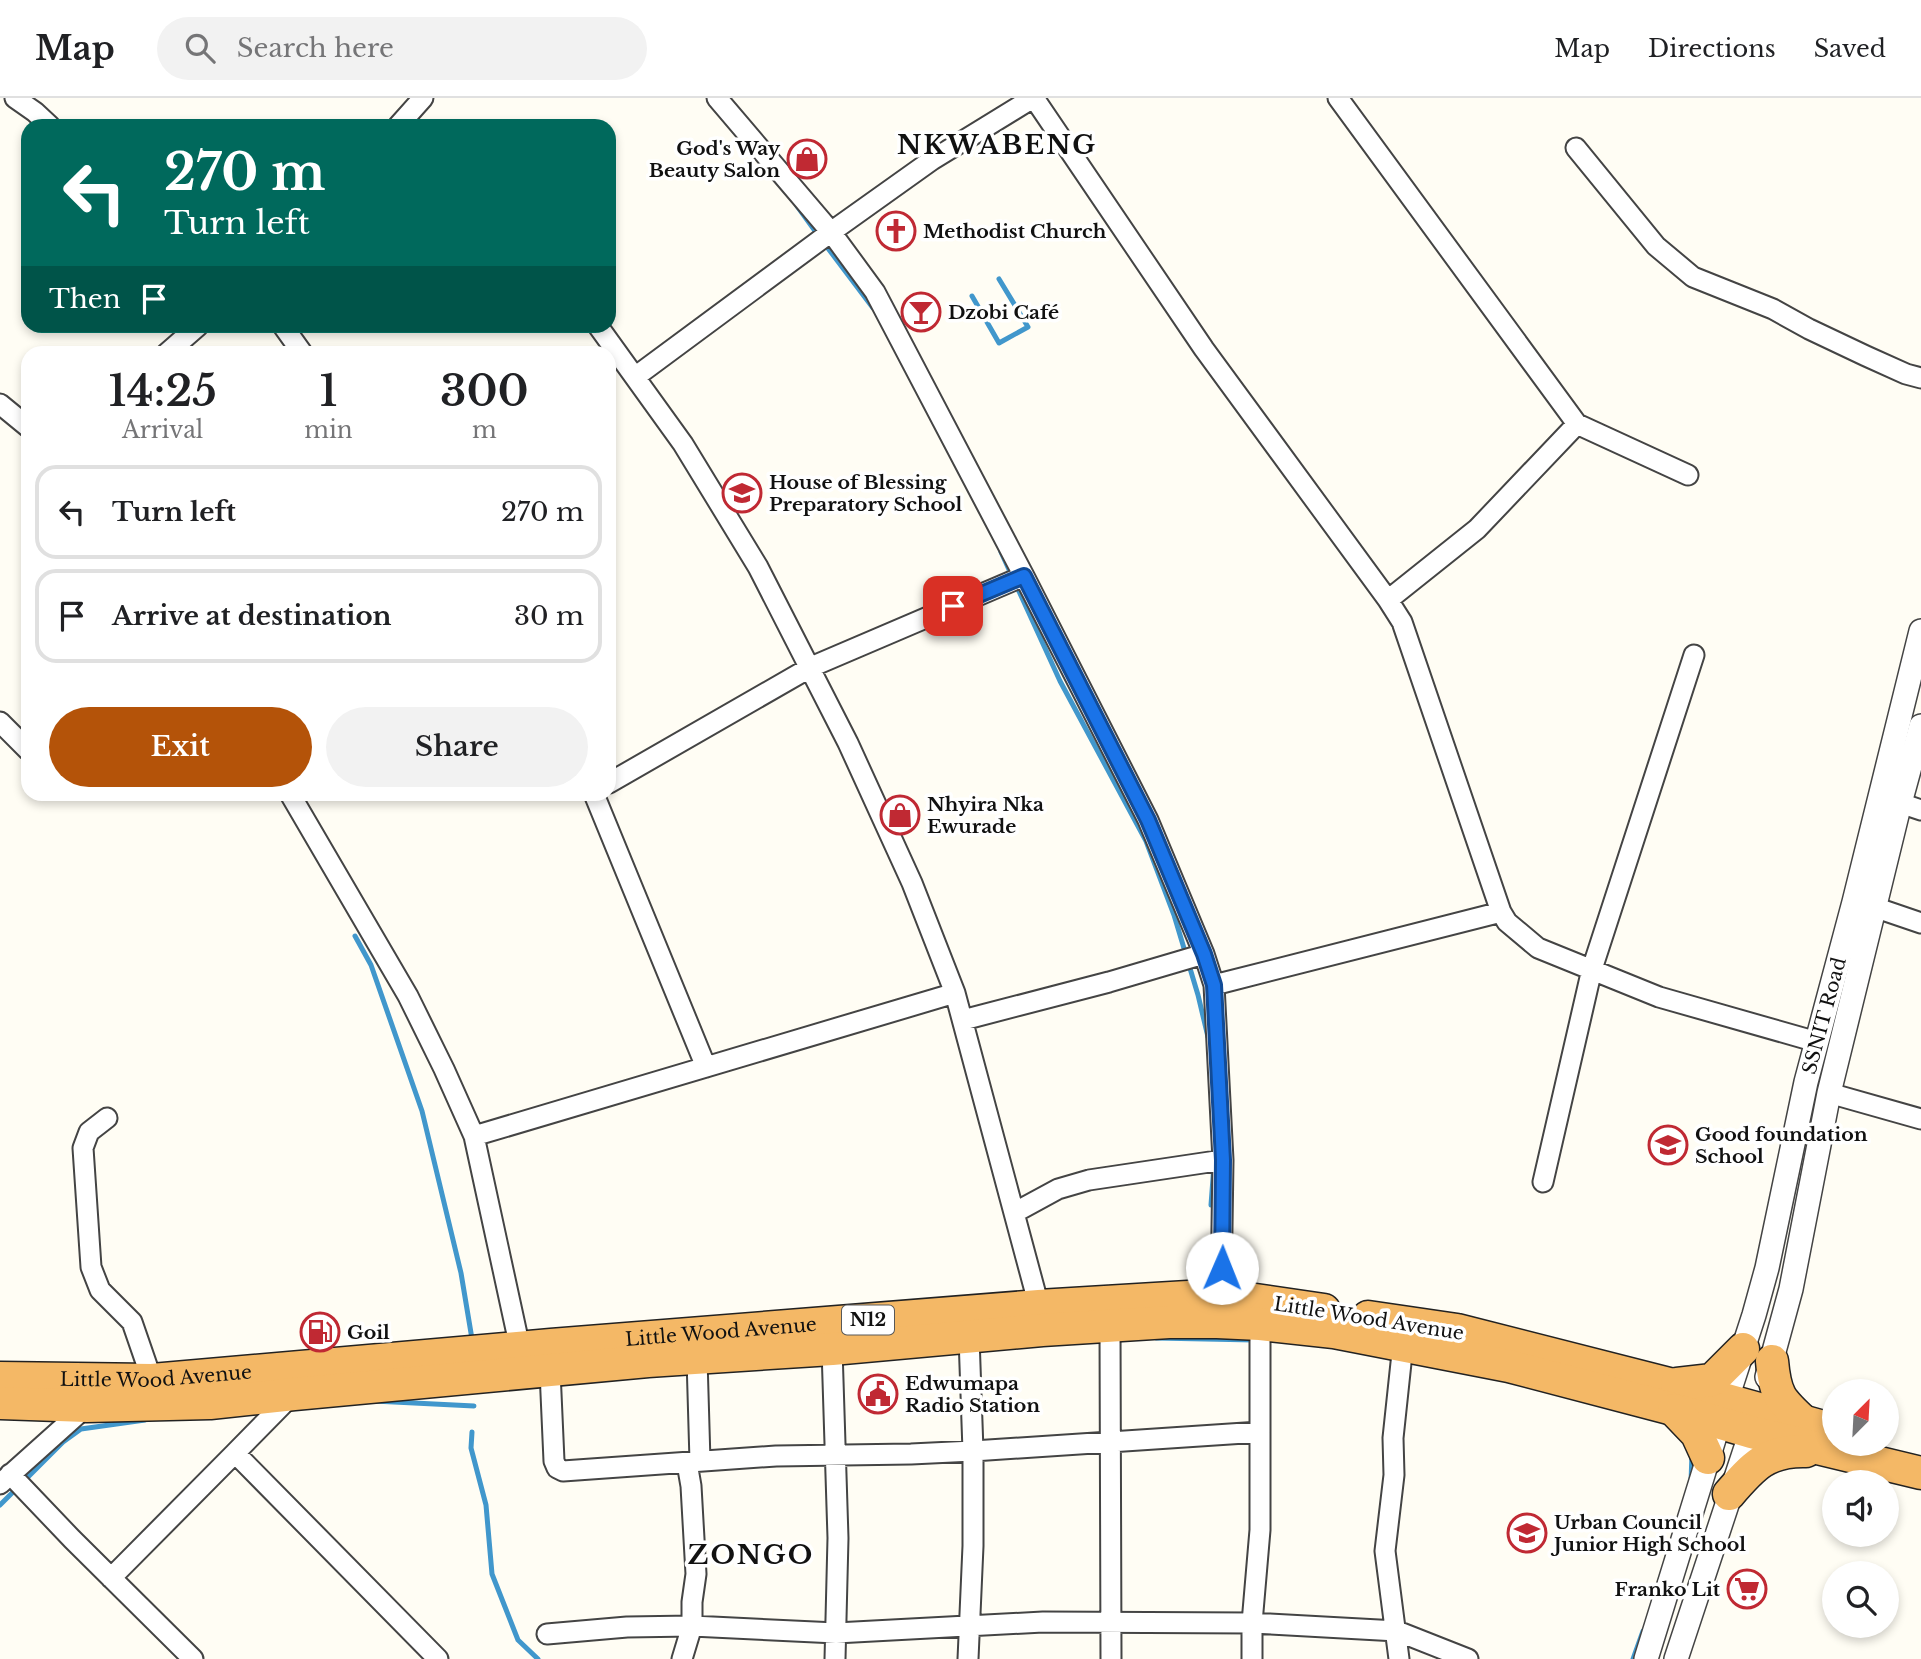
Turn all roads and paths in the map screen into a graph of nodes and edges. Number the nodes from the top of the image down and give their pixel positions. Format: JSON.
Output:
{"nodes":[{"id":1,"x":15,"y":98,"type":"edge"},
{"id":2,"x":717,"y":98,"type":"edge"},
{"id":3,"x":1033,"y":98,"type":"edge"},
{"id":4,"x":1338,"y":98,"type":"edge"},
{"id":5,"x":416,"y":100,"type":"edge"},
{"id":6,"x":42,"y":119,"type":"edge"},
{"id":7,"x":404,"y":119,"type":"edge"},
{"id":8,"x":1576,"y":148,"type":"dead end"},
{"id":9,"x":831,"y":232,"type":"junction"},
{"id":10,"x":190,"y":333,"type":"edge"},
{"id":11,"x":175,"y":346,"type":"edge"},
{"id":12,"x":616,"y":351,"type":"edge"},
{"id":13,"x":635,"y":377,"type":"junction"},
{"id":14,"x":1921,"y":378,"type":"edge"},
{"id":15,"x":0,"y":404,"type":"edge"},
{"id":16,"x":21,"y":421,"type":"edge"},
{"id":17,"x":1577,"y":425,"type":"junction"},
{"id":18,"x":1688,"y":475,"type":"dead end"},
{"id":19,"x":1024,"y":576,"type":"junction"},
{"id":20,"x":1388,"y":600,"type":"junction"},
{"id":21,"x":1921,"y":631,"type":"edge"},
{"id":22,"x":1694,"y":655,"type":"dead end"},
{"id":23,"x":811,"y":667,"type":"junction"},
{"id":24,"x":0,"y":722,"type":"edge"},
{"id":25,"x":1921,"y":726,"type":"edge"},
{"id":26,"x":21,"y":743,"type":"edge"},
{"id":27,"x":616,"y":779,"type":"edge"},
{"id":28,"x":294,"y":801,"type":"edge"},
{"id":29,"x":597,"y":801,"type":"edge"},
{"id":30,"x":1910,"y":807,"type":"edge"},
{"id":31,"x":1874,"y":907,"type":"junction"},
{"id":32,"x":1501,"y":912,"type":"junction"},
{"id":33,"x":1921,"y":923,"type":"edge"},
{"id":34,"x":1204,"y":954,"type":"junction"},
{"id":35,"x":1592,"y":969,"type":"junction"},
{"id":36,"x":1214,"y":985,"type":"junction"},
{"id":37,"x":956,"y":993,"type":"junction"},
{"id":38,"x":963,"y":1020,"type":"junction"},
{"id":39,"x":1817,"y":1042,"type":"junction"},
{"id":40,"x":706,"y":1067,"type":"junction"},
{"id":41,"x":1829,"y":1093,"type":"junction"},
{"id":42,"x":107,"y":1118,"type":"dead end"},
{"id":43,"x":1921,"y":1119,"type":"edge"},
{"id":44,"x":474,"y":1136,"type":"junction"},
{"id":45,"x":1223,"y":1160,"type":"junction"},
{"id":46,"x":1543,"y":1182,"type":"dead end"},
{"id":47,"x":1014,"y":1213,"type":"junction"},
{"id":48,"x":1222,"y":1295,"type":"junction"},
{"id":49,"x":1039,"y":1306,"type":"junction"},
{"id":50,"x":1260,"y":1324,"type":"junction"},
{"id":51,"x":1110,"y":1326,"type":"junction"},
{"id":52,"x":969,"y":1337,"type":"junction"},
{"id":53,"x":1403,"y":1344,"type":"junction"},
{"id":54,"x":520,"y":1348,"type":"junction"},
{"id":55,"x":832,"y":1349,"type":"junction"},
{"id":56,"x":1743,"y":1349,"type":"junction"},
{"id":57,"x":697,"y":1359,"type":"junction"},
{"id":58,"x":1772,"y":1361,"type":"junction"},
{"id":59,"x":550,"y":1371,"type":"junction"},
{"id":60,"x":0,"y":1378,"type":"edge"},
{"id":61,"x":152,"y":1380,"type":"junction"},
{"id":62,"x":294,"y":1394,"type":"junction"},
{"id":63,"x":1671,"y":1396,"type":"junction"},
{"id":64,"x":0,"y":1403,"type":"edge"},
{"id":65,"x":87,"y":1406,"type":"junction"},
{"id":66,"x":1723,"y":1411,"type":"junction"},
{"id":67,"x":1755,"y":1420,"type":"junction"},
{"id":68,"x":1804,"y":1422,"type":"junction"},
{"id":69,"x":1260,"y":1432,"type":"junction"},
{"id":70,"x":1822,"y":1434,"type":"edge"},
{"id":71,"x":1822,"y":1438,"type":"edge"},
{"id":72,"x":1111,"y":1441,"type":"junction"},
{"id":73,"x":1822,"y":1442,"type":"edge"},
{"id":74,"x":1899,"y":1449,"type":"edge"},
{"id":75,"x":973,"y":1451,"type":"junction"},
{"id":76,"x":235,"y":1453,"type":"junction"},
{"id":77,"x":835,"y":1454,"type":"junction"},
{"id":78,"x":1921,"y":1455,"type":"edge"},
{"id":79,"x":1875,"y":1456,"type":"edge"},
{"id":80,"x":1708,"y":1458,"type":"junction"},
{"id":81,"x":693,"y":1462,"type":"junction"},
{"id":82,"x":1921,"y":1473,"type":"edge"},
{"id":83,"x":5,"y":1479,"type":"edge"},
{"id":84,"x":1729,"y":1494,"type":"junction"},
{"id":85,"x":111,"y":1577,"type":"junction"},
{"id":86,"x":1112,"y":1622,"type":"junction"},
{"id":87,"x":1252,"y":1623,"type":"junction"},
{"id":88,"x":969,"y":1625,"type":"junction"},
{"id":89,"x":692,"y":1626,"type":"junction"},
{"id":90,"x":1397,"y":1631,"type":"junction"},
{"id":91,"x":547,"y":1633,"type":"dead end"},
{"id":92,"x":836,"y":1633,"type":"junction"},
{"id":93,"x":193,"y":1659,"type":"edge"},
{"id":94,"x":438,"y":1659,"type":"edge"},
{"id":95,"x":682,"y":1659,"type":"edge"},
{"id":96,"x":835,"y":1659,"type":"edge"},
{"id":97,"x":968,"y":1659,"type":"edge"},
{"id":98,"x":1111,"y":1659,"type":"edge"},
{"id":99,"x":1252,"y":1659,"type":"edge"},
{"id":100,"x":1399,"y":1659,"type":"edge"},
{"id":101,"x":1468,"y":1659,"type":"edge"},
{"id":102,"x":1646,"y":1659,"type":"edge"},
{"id":103,"x":1675,"y":1659,"type":"edge"}],
"edges":[{"from":1,"to":6,"type":"street"},
{"from":2,"to":9,"type":"street"},
{"from":3,"to":9,"type":"street"},
{"from":3,"to":20,"type":"street"},
{"from":4,"to":17,"type":"street"},
{"from":5,"to":7,"type":"street"},
{"from":8,"to":14,"type":"street"},
{"from":9,"to":13,"type":"street"},
{"from":9,"to":19,"type":"street"},
{"from":10,"to":11,"type":"street"},
{"from":12,"to":13,"type":"street"},
{"from":13,"to":23,"type":"street"},
{"from":15,"to":16,"type":"street"},
{"from":17,"to":18,"type":"street"},
{"from":17,"to":20,"type":"street"},
{"from":19,"to":23,"type":"street"},
{"from":19,"to":34,"type":"street"},
{"from":20,"to":32,"type":"street"},
{"from":21,"to":39,"type":"street","name":"SSNIT Road"},
{"from":22,"to":35,"type":"street"},
{"from":23,"to":27,"type":"street"},
{"from":23,"to":37,"type":"street"},
{"from":24,"to":26,"type":"street"},
{"from":25,"to":30,"type":"street","name":"SSNIT Road"},
{"from":28,"to":44,"type":"street"},
{"from":29,"to":40,"type":"street"},
{"from":30,"to":31,"type":"street","name":"SSNIT Road"},
{"from":31,"to":33,"type":"street"},
{"from":31,"to":41,"type":"street","name":"SSNIT Road"},
{"from":32,"to":35,"type":"street"},
{"from":32,"to":36,"type":"street"},
{"from":34,"to":36,"type":"street"},
{"from":34,"to":38,"type":"street"},
{"from":35,"to":39,"type":"street"},
{"from":35,"to":46,"type":"street"},
{"from":36,"to":45,"type":"street"},
{"from":37,"to":38,"type":"street"},
{"from":37,"to":40,"type":"street"},
{"from":38,"to":47,"type":"street"},
{"from":39,"to":56,"type":"street","name":"SSNIT Road"},
{"from":40,"to":44,"type":"street"},
{"from":41,"to":43,"type":"street"},
{"from":41,"to":58,"type":"street","name":"SSNIT Road"},
{"from":42,"to":61,"type":"street"},
{"from":44,"to":54,"type":"street"},
{"from":45,"to":47,"type":"street"},
{"from":45,"to":48,"type":"street"},
{"from":47,"to":49,"type":"street"},
{"from":48,"to":49,"type":"highway","name":"Little Wood Avenue","number":"N12"},
{"from":48,"to":63,"type":"highway","name":"Little Wood Avenue","number":"N12"},
{"from":49,"to":54,"type":"highway","name":"Little Wood Avenue","number":"N12"},
{"from":50,"to":51,"type":"highway","name":"Little Wood Avenue","number":"N12"},
{"from":50,"to":53,"type":"highway","name":"Little Wood Avenue","number":"N12"},
{"from":50,"to":69,"type":"street"},
{"from":51,"to":52,"type":"highway","name":"Little Wood Avenue","number":"N12"},
{"from":51,"to":72,"type":"street"},
{"from":52,"to":55,"type":"highway","name":"Little Wood Avenue","number":"N12"},
{"from":52,"to":75,"type":"street"},
{"from":53,"to":63,"type":"highway","name":"Little Wood Avenue","number":"N12"},
{"from":53,"to":90,"type":"street"},
{"from":54,"to":61,"type":"highway","name":"Little Wood Avenue","number":"N12"},
{"from":55,"to":57,"type":"highway","name":"Little Wood Avenue","number":"N12"},
{"from":55,"to":77,"type":"street"},
{"from":56,"to":63,"type":"highway"},
{"from":56,"to":66,"type":"street","name":"SSNIT Road"},
{"from":57,"to":59,"type":"highway","name":"Little Wood Avenue","number":"N12"},
{"from":57,"to":81,"type":"street"},
{"from":58,"to":67,"type":"street","name":"SSNIT Road"},
{"from":58,"to":68,"type":"highway"},
{"from":59,"to":62,"type":"highway","name":"Little Wood Avenue","number":"N12"},
{"from":59,"to":81,"type":"street"},
{"from":60,"to":61,"type":"highway","name":"Little Wood Avenue","number":"N12"},
{"from":62,"to":65,"type":"highway","name":"Little Wood Avenue","number":"N12"},
{"from":62,"to":76,"type":"street"},
{"from":63,"to":66,"type":"highway","name":"Little Wood Avenue","number":"N12"},
{"from":63,"to":80,"type":"highway"},
{"from":64,"to":65,"type":"highway","name":"Little Wood Avenue","number":"N12"},
{"from":65,"to":83,"type":"street"},
{"from":66,"to":67,"type":"highway","number":"N12"},
{"from":66,"to":80,"type":"street","name":"SSNIT Road"},
{"from":67,"to":68,"type":"highway","number":"N12"},
{"from":67,"to":71,"type":"highway","number":"N12"},
{"from":67,"to":84,"type":"street","name":"SSNIT Road"},
{"from":68,"to":70,"type":"highway","number":"N12"},
{"from":69,"to":72,"type":"street"},
{"from":69,"to":87,"type":"street"},
{"from":72,"to":75,"type":"street"},
{"from":72,"to":86,"type":"street"},
{"from":73,"to":84,"type":"highway"},
{"from":74,"to":78,"type":"highway"},
{"from":75,"to":77,"type":"street"},
{"from":75,"to":88,"type":"street"},
{"from":76,"to":85,"type":"street"},
{"from":76,"to":94,"type":"street"},
{"from":77,"to":81,"type":"street"},
{"from":77,"to":92,"type":"street"},
{"from":79,"to":82,"type":"highway","number":"N12"},
{"from":80,"to":102,"type":"street","name":"SSNIT Road"},
{"from":81,"to":89,"type":"street"},
{"from":83,"to":85,"type":"street"},
{"from":84,"to":103,"type":"street","name":"SSNIT Road"},
{"from":85,"to":93,"type":"street"},
{"from":86,"to":87,"type":"street"},
{"from":86,"to":88,"type":"street"},
{"from":86,"to":98,"type":"street"},
{"from":87,"to":90,"type":"street"},
{"from":87,"to":99,"type":"street"},
{"from":88,"to":92,"type":"street"},
{"from":88,"to":97,"type":"street"},
{"from":89,"to":91,"type":"street"},
{"from":89,"to":92,"type":"street"},
{"from":89,"to":95,"type":"street"},
{"from":90,"to":100,"type":"street"},
{"from":90,"to":101,"type":"street"},
{"from":92,"to":96,"type":"street"}]}
